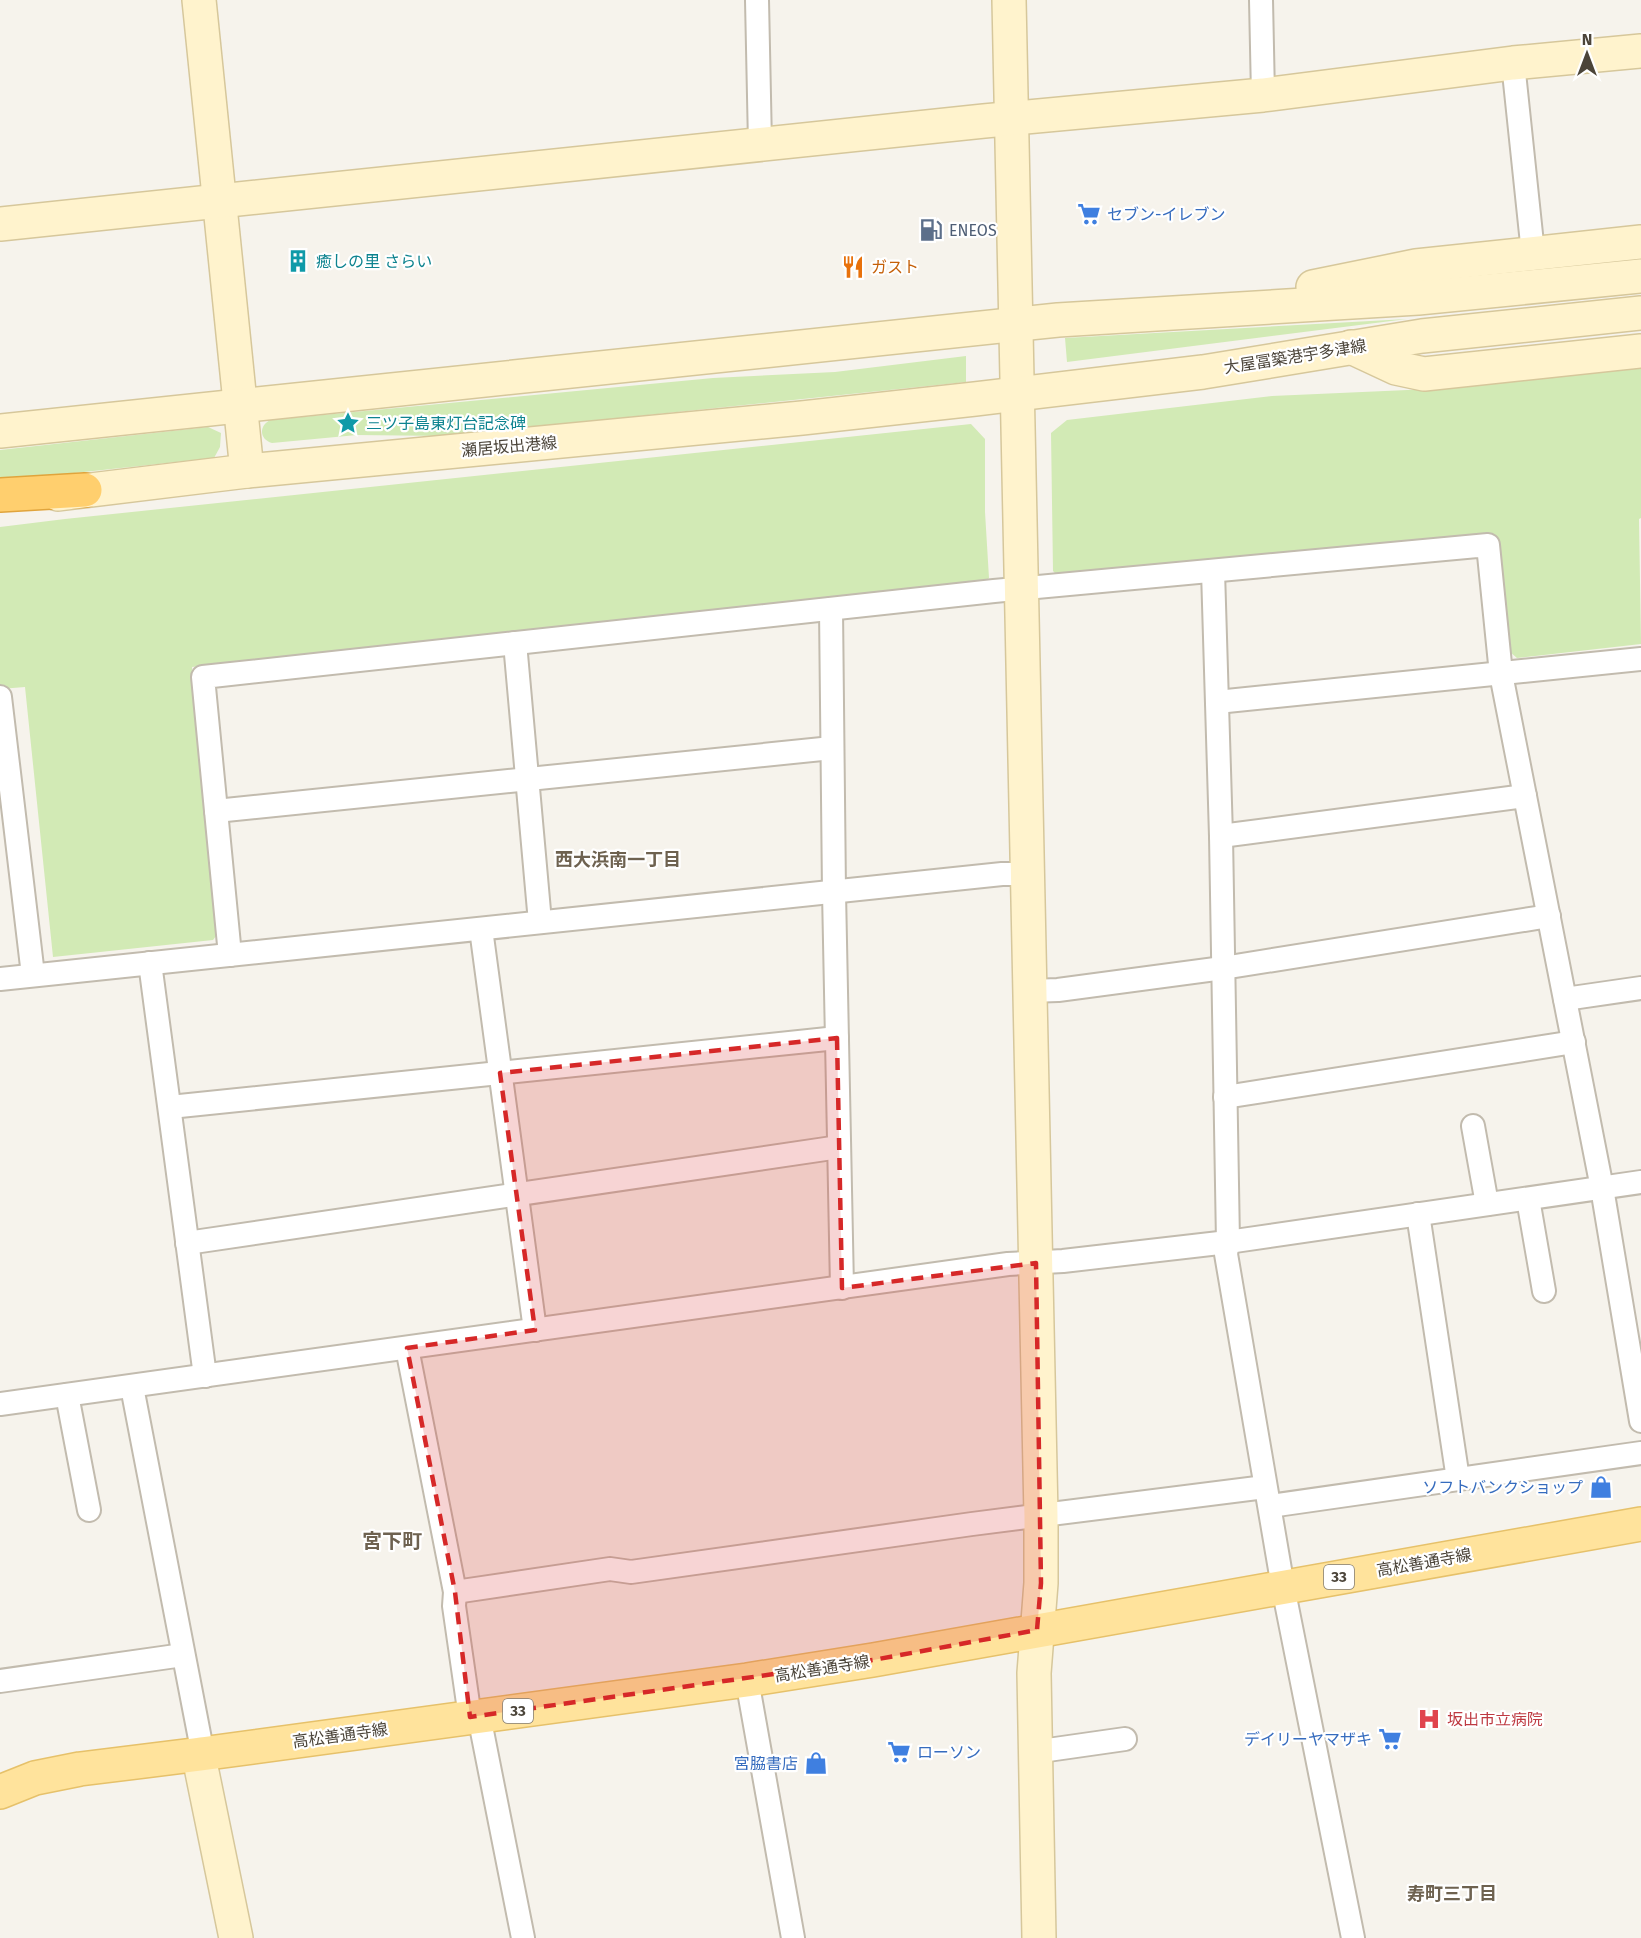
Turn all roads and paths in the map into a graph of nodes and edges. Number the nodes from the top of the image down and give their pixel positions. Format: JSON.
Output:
{"nodes":[{"id":1,"x":199,"y":0,"type":"edge"},
{"id":2,"x":757,"y":0,"type":"edge"},
{"id":3,"x":1009,"y":0,"type":"edge"},
{"id":4,"x":1262,"y":0,"type":"edge"},
{"id":5,"x":1641,"y":51,"type":"edge"},
{"id":6,"x":1513,"y":63,"type":"junction"},
{"id":7,"x":1263,"y":95,"type":"junction"},
{"id":8,"x":1011,"y":118,"type":"junction"},
{"id":9,"x":760,"y":144,"type":"junction"},
{"id":10,"x":219,"y":201,"type":"junction"},
{"id":11,"x":0,"y":224,"type":"edge"},
{"id":12,"x":1641,"y":242,"type":"edge"},
{"id":13,"x":1533,"y":253,"type":"junction"},
{"id":14,"x":1641,"y":276,"type":"edge"},
{"id":15,"x":1196,"y":311,"type":"junction"},
{"id":16,"x":1641,"y":313,"type":"edge"},
{"id":17,"x":1016,"y":325,"type":"junction"},
{"id":18,"x":1351,"y":347,"type":"junction"},
{"id":19,"x":1641,"y":351,"type":"edge"},
{"id":20,"x":1018,"y":394,"type":"junction"},
{"id":21,"x":240,"y":406,"type":"junction"},
{"id":22,"x":0,"y":431,"type":"edge"},
{"id":23,"x":247,"y":471,"type":"junction"},
{"id":24,"x":85,"y":490,"type":"junction"},
{"id":25,"x":0,"y":493,"type":"edge"},
{"id":26,"x":0,"y":502,"type":"edge"},
{"id":27,"x":1213,"y":571,"type":"junction"},
{"id":28,"x":1021,"y":589,"type":"junction"},
{"id":29,"x":831,"y":609,"type":"junction"},
{"id":30,"x":515,"y":643,"type":"junction"},
{"id":31,"x":1641,"y":659,"type":"edge"},
{"id":32,"x":1501,"y":674,"type":"junction"},
{"id":33,"x":0,"y":697,"type":"edge"},
{"id":34,"x":1217,"y":702,"type":"junction"},
{"id":35,"x":832,"y":748,"type":"junction"},
{"id":36,"x":527,"y":779,"type":"junction"},
{"id":37,"x":1526,"y":796,"type":"junction"},
{"id":38,"x":216,"y":811,"type":"junction"},
{"id":39,"x":8,"y":833,"type":"edge"},
{"id":40,"x":1221,"y":836,"type":"junction"},
{"id":41,"x":1027,"y":874,"type":"junction"},
{"id":42,"x":834,"y":892,"type":"junction"},
{"id":43,"x":1549,"y":916,"type":"junction"},
{"id":44,"x":540,"y":922,"type":"junction"},
{"id":45,"x":481,"y":929,"type":"junction"},
{"id":46,"x":230,"y":955,"type":"junction"},
{"id":47,"x":150,"y":963,"type":"junction"},
{"id":48,"x":1223,"y":968,"type":"junction"},
{"id":49,"x":33,"y":975,"type":"junction"},
{"id":50,"x":0,"y":979,"type":"edge"},
{"id":51,"x":1641,"y":988,"type":"edge"},
{"id":52,"x":1030,"y":991,"type":"junction"},
{"id":53,"x":1565,"y":999,"type":"junction"},
{"id":54,"x":837,"y":1038,"type":"junction"},
{"id":55,"x":1574,"y":1042,"type":"junction"},
{"id":56,"x":500,"y":1073,"type":"junction"},
{"id":57,"x":1225,"y":1096,"type":"junction"},
{"id":58,"x":170,"y":1107,"type":"junction"},
{"id":59,"x":1473,"y":1126,"type":"dead end"},
{"id":60,"x":839,"y":1147,"type":"junction"},
{"id":61,"x":1641,"y":1182,"type":"edge"},
{"id":62,"x":1602,"y":1188,"type":"junction"},
{"id":63,"x":517,"y":1194,"type":"junction"},
{"id":64,"x":1528,"y":1199,"type":"junction"},
{"id":65,"x":1487,"y":1204,"type":"junction"},
{"id":66,"x":1419,"y":1214,"type":"junction"},
{"id":67,"x":188,"y":1242,"type":"junction"},
{"id":68,"x":1228,"y":1242,"type":"junction"},
{"id":69,"x":1036,"y":1263,"type":"junction"},
{"id":70,"x":842,"y":1288,"type":"junction"},
{"id":71,"x":1544,"y":1291,"type":"dead end"},
{"id":72,"x":535,"y":1330,"type":"junction"},
{"id":73,"x":407,"y":1348,"type":"junction"},
{"id":74,"x":205,"y":1376,"type":"junction"},
{"id":75,"x":132,"y":1387,"type":"junction"},
{"id":76,"x":67,"y":1395,"type":"junction"},
{"id":77,"x":0,"y":1404,"type":"edge"},
{"id":78,"x":1641,"y":1421,"type":"edge"},
{"id":79,"x":1641,"y":1453,"type":"edge"},
{"id":80,"x":1458,"y":1479,"type":"junction"},
{"id":81,"x":1267,"y":1497,"type":"junction"},
{"id":82,"x":89,"y":1510,"type":"dead end"},
{"id":83,"x":1041,"y":1516,"type":"junction"},
{"id":84,"x":1641,"y":1524,"type":"edge"},
{"id":85,"x":1283,"y":1587,"type":"junction"},
{"id":86,"x":455,"y":1592,"type":"junction"},
{"id":87,"x":1037,"y":1630,"type":"junction"},
{"id":88,"x":183,"y":1655,"type":"junction"},
{"id":89,"x":747,"y":1680,"type":"junction"},
{"id":90,"x":0,"y":1681,"type":"edge"},
{"id":91,"x":475,"y":1717,"type":"junction"},
{"id":92,"x":1125,"y":1739,"type":"dead end"},
{"id":93,"x":1035,"y":1752,"type":"junction"},
{"id":94,"x":201,"y":1754,"type":"junction"},
{"id":95,"x":0,"y":1792,"type":"edge"},
{"id":96,"x":236,"y":1938,"type":"edge"},
{"id":97,"x":523,"y":1938,"type":"edge"},
{"id":98,"x":794,"y":1938,"type":"edge"},
{"id":99,"x":1039,"y":1938,"type":"edge"},
{"id":100,"x":1353,"y":1938,"type":"edge"}],
"edges":[{"from":1,"to":10,"type":"main road"},
{"from":2,"to":9,"type":"street"},
{"from":3,"to":8,"type":"main road"},
{"from":4,"to":7,"type":"street"},
{"from":5,"to":6,"type":"main road"},
{"from":6,"to":7,"type":"main road"},
{"from":6,"to":13,"type":"street"},
{"from":7,"to":8,"type":"main road"},
{"from":8,"to":9,"type":"main road"},
{"from":8,"to":17,"type":"main road"},
{"from":9,"to":10,"type":"main road"},
{"from":10,"to":11,"type":"main road"},
{"from":10,"to":21,"type":"main road"},
{"from":12,"to":13,"type":"main road"},
{"from":13,"to":15,"type":"main road"},
{"from":14,"to":15,"type":"main road"},
{"from":15,"to":17,"type":"main road"},
{"from":16,"to":18,"type":"main road","name":"大屋冨築港宇多津線"},
{"from":17,"to":20,"type":"main road"},
{"from":17,"to":21,"type":"main road"},
{"from":18,"to":19,"type":"main road"},
{"from":18,"to":20,"type":"main road","name":"大屋冨築港宇多津線"},
{"from":20,"to":23,"type":"main road","name":"瀬居坂出港線"},
{"from":20,"to":28,"type":"main road"},
{"from":21,"to":22,"type":"main road"},
{"from":21,"to":23,"type":"main road"},
{"from":23,"to":24,"type":"main road","name":"瀬居坂出港線"},
{"from":24,"to":25,"type":"highway"},
{"from":24,"to":26,"type":"main road","name":"瀬居坂出港線"},
{"from":27,"to":28,"type":"street"},
{"from":27,"to":32,"type":"street"},
{"from":27,"to":34,"type":"street"},
{"from":28,"to":29,"type":"street"},
{"from":28,"to":41,"type":"main road"},
{"from":29,"to":30,"type":"street"},
{"from":29,"to":35,"type":"street"},
{"from":30,"to":36,"type":"street"},
{"from":30,"to":38,"type":"street"},
{"from":31,"to":32,"type":"street"},
{"from":32,"to":34,"type":"street"},
{"from":32,"to":37,"type":"street"},
{"from":33,"to":39,"type":"street"},
{"from":34,"to":40,"type":"street"},
{"from":35,"to":36,"type":"street"},
{"from":35,"to":42,"type":"street"},
{"from":36,"to":38,"type":"street"},
{"from":36,"to":44,"type":"street"},
{"from":37,"to":40,"type":"street"},
{"from":37,"to":43,"type":"street"},
{"from":38,"to":46,"type":"street"},
{"from":39,"to":49,"type":"street"},
{"from":40,"to":48,"type":"street"},
{"from":41,"to":42,"type":"street"},
{"from":41,"to":52,"type":"main road"},
{"from":42,"to":44,"type":"street"},
{"from":42,"to":54,"type":"street"},
{"from":43,"to":48,"type":"street"},
{"from":43,"to":53,"type":"street"},
{"from":44,"to":45,"type":"street"},
{"from":45,"to":46,"type":"street"},
{"from":45,"to":56,"type":"street"},
{"from":46,"to":47,"type":"street"},
{"from":47,"to":49,"type":"street"},
{"from":47,"to":58,"type":"street"},
{"from":48,"to":52,"type":"street"},
{"from":48,"to":57,"type":"street"},
{"from":49,"to":50,"type":"street"},
{"from":51,"to":53,"type":"street"},
{"from":52,"to":69,"type":"main road"},
{"from":53,"to":55,"type":"street"},
{"from":54,"to":56,"type":"street"},
{"from":54,"to":60,"type":"street"},
{"from":55,"to":57,"type":"street"},
{"from":55,"to":62,"type":"street"},
{"from":56,"to":58,"type":"street"},
{"from":56,"to":63,"type":"street"},
{"from":57,"to":68,"type":"street"},
{"from":58,"to":67,"type":"street"},
{"from":59,"to":65,"type":"street"},
{"from":60,"to":63,"type":"street"},
{"from":60,"to":70,"type":"street"},
{"from":61,"to":62,"type":"street"},
{"from":62,"to":64,"type":"street"},
{"from":62,"to":78,"type":"street"},
{"from":63,"to":67,"type":"street"},
{"from":63,"to":72,"type":"street"},
{"from":64,"to":65,"type":"street"},
{"from":64,"to":71,"type":"street"},
{"from":65,"to":66,"type":"street"},
{"from":66,"to":68,"type":"street"},
{"from":66,"to":80,"type":"street"},
{"from":67,"to":74,"type":"street"},
{"from":68,"to":69,"type":"street"},
{"from":68,"to":81,"type":"street"},
{"from":69,"to":70,"type":"street"},
{"from":69,"to":83,"type":"main road"},
{"from":70,"to":72,"type":"street"},
{"from":72,"to":73,"type":"street"},
{"from":73,"to":74,"type":"street"},
{"from":73,"to":86,"type":"street"},
{"from":74,"to":75,"type":"street"},
{"from":75,"to":76,"type":"street"},
{"from":75,"to":88,"type":"street"},
{"from":76,"to":77,"type":"street"},
{"from":76,"to":82,"type":"street"},
{"from":79,"to":80,"type":"street"},
{"from":80,"to":81,"type":"street"},
{"from":81,"to":83,"type":"street"},
{"from":81,"to":85,"type":"street"},
{"from":83,"to":86,"type":"street"},
{"from":83,"to":87,"type":"main road"},
{"from":84,"to":85,"type":"main road","name":"高松善通寺線","number":"33"},
{"from":85,"to":87,"type":"main road","name":"高松善通寺線","number":"33"},
{"from":85,"to":100,"type":"street"},
{"from":86,"to":91,"type":"street"},
{"from":87,"to":89,"type":"main road","name":"高松善通寺線","number":"33"},
{"from":87,"to":93,"type":"main road"},
{"from":88,"to":90,"type":"street"},
{"from":88,"to":94,"type":"street"},
{"from":89,"to":91,"type":"main road","name":"高松善通寺線","number":"33"},
{"from":89,"to":98,"type":"street"},
{"from":91,"to":94,"type":"main road","name":"高松善通寺線","number":"33"},
{"from":91,"to":97,"type":"street"},
{"from":92,"to":93,"type":"street"},
{"from":93,"to":99,"type":"main road"},
{"from":94,"to":95,"type":"main road","name":"高松善通寺線","number":"33"},
{"from":94,"to":96,"type":"main road"}]}
